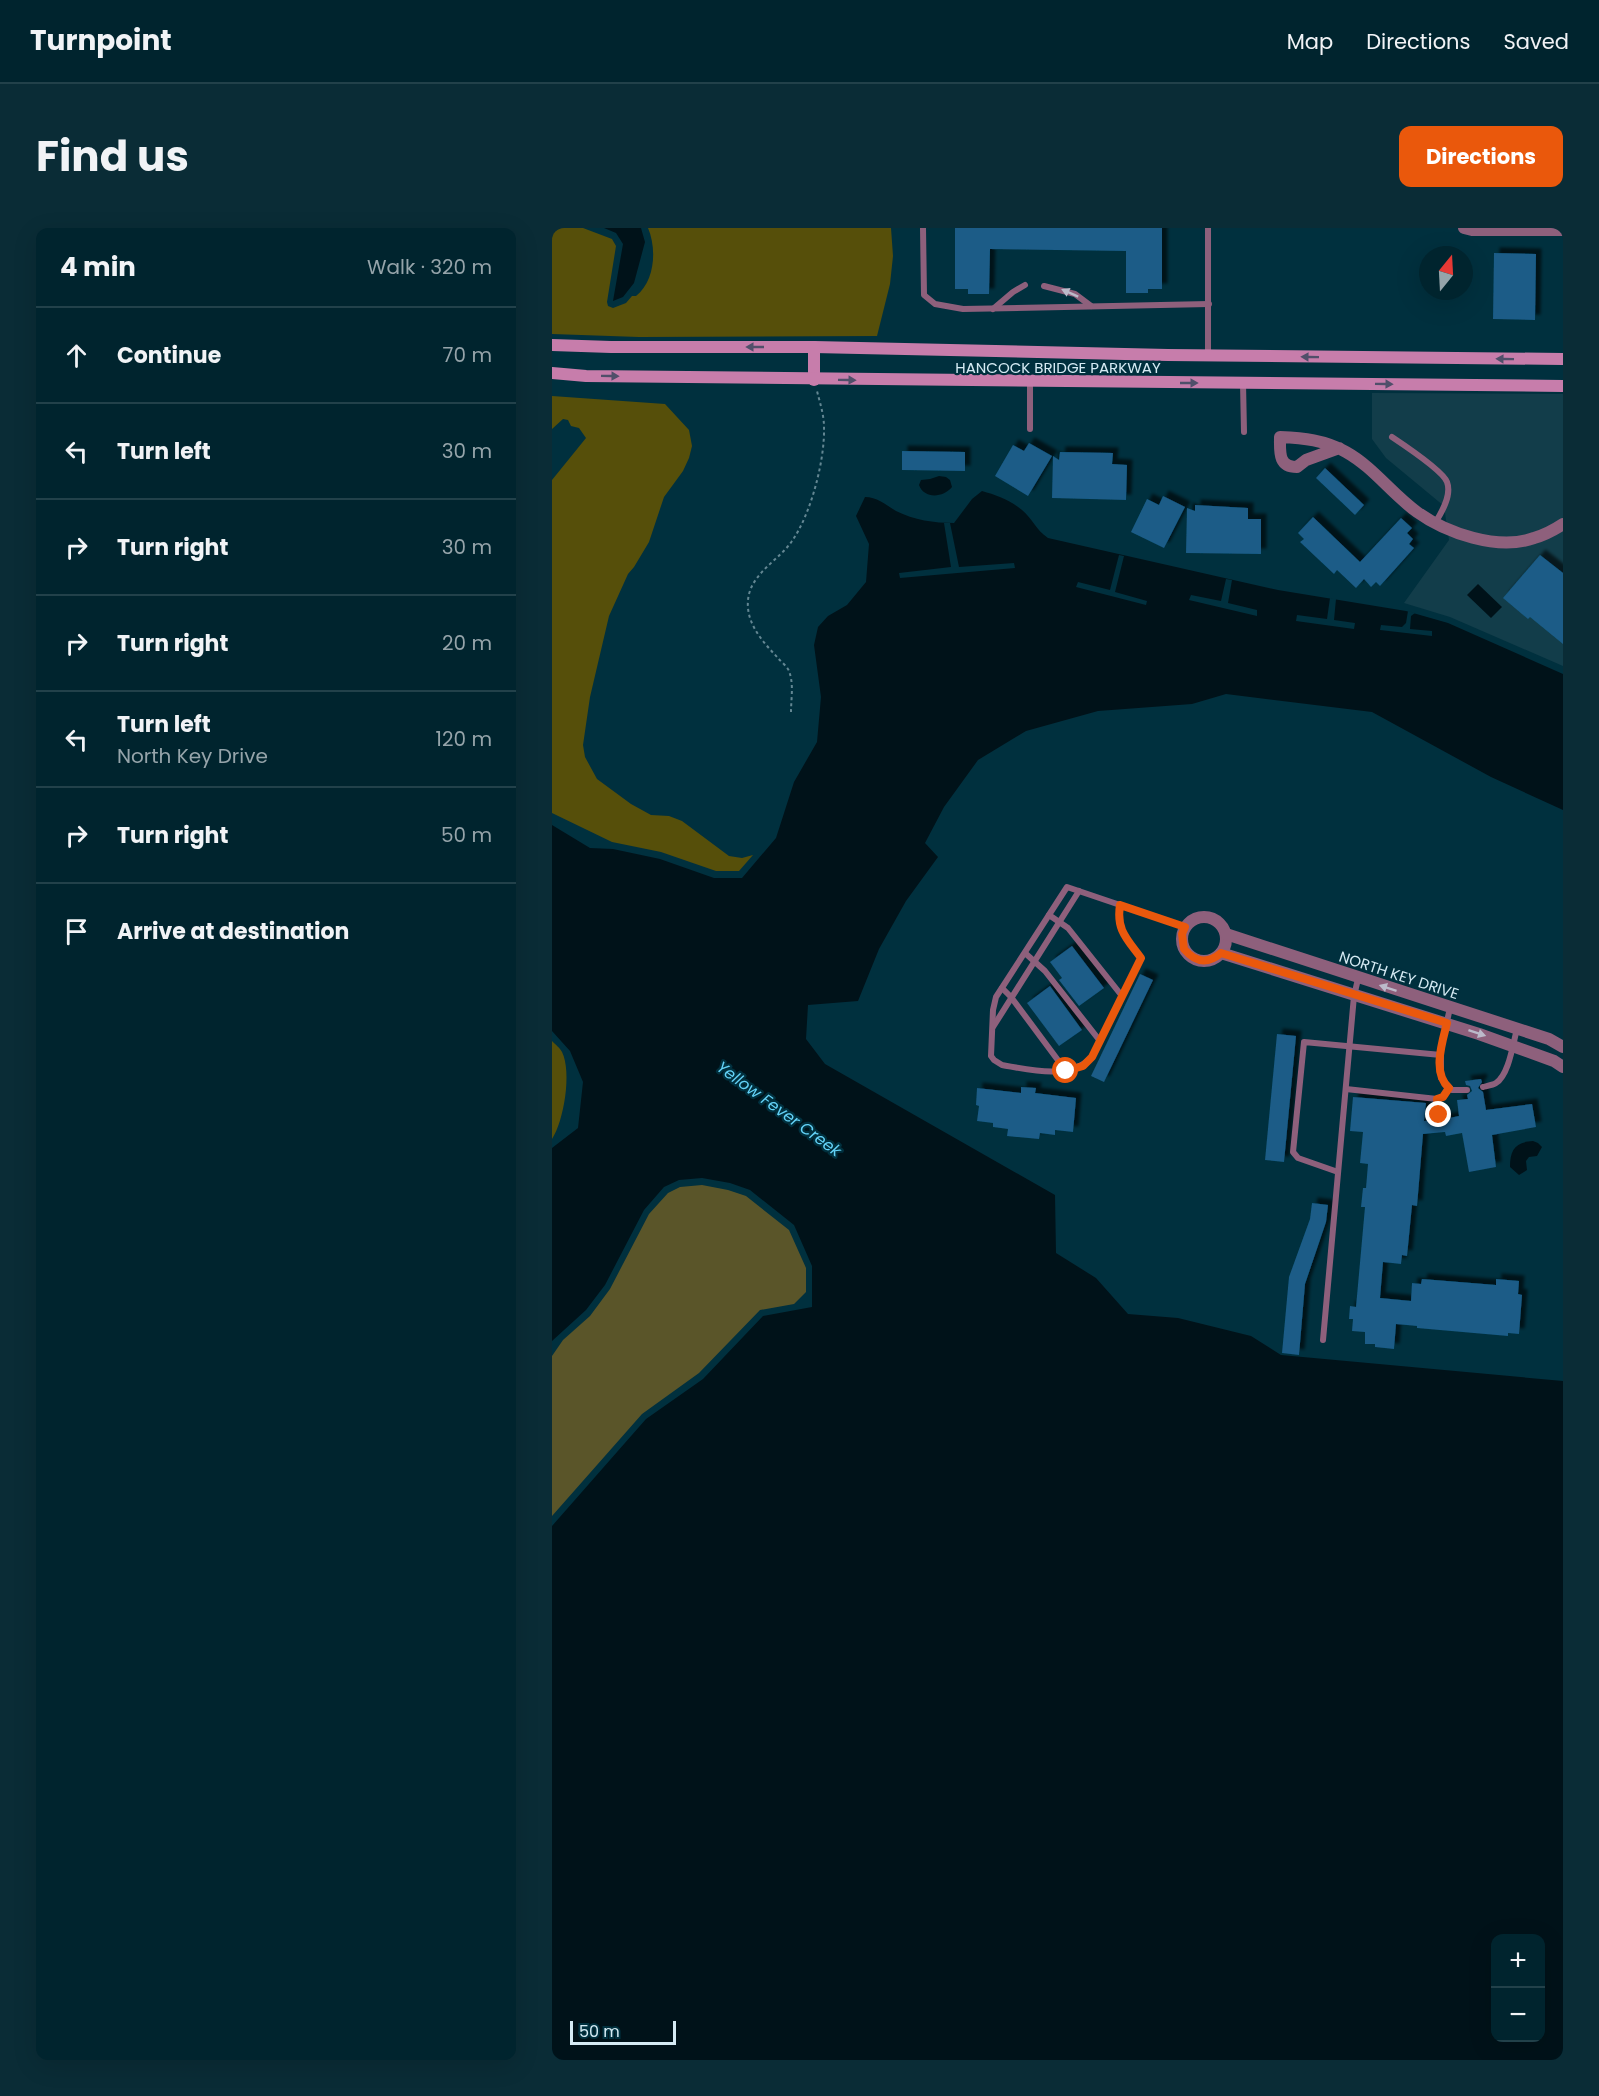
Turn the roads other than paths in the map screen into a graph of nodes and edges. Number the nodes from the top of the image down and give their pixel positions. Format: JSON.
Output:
{"nodes":[{"id":1,"x":923,"y":228,"type":"edge"},
{"id":2,"x":1208,"y":228,"type":"edge"},
{"id":3,"x":1464,"y":228,"type":"edge"},
{"id":4,"x":1563,"y":230,"type":"edge"},
{"id":5,"x":1025,"y":285,"type":"dead end"},
{"id":6,"x":1044,"y":285,"type":"dead end"},
{"id":7,"x":1209,"y":304,"type":"junction"},
{"id":8,"x":1092,"y":307,"type":"junction"},
{"id":9,"x":993,"y":309,"type":"junction"},
{"id":10,"x":552,"y":345,"type":"edge"},
{"id":11,"x":814,"y":347,"type":"junction"},
{"id":12,"x":1208,"y":356,"type":"junction"},
{"id":13,"x":1563,"y":359,"type":"edge"},
{"id":14,"x":552,"y":373,"type":"edge"},
{"id":15,"x":814,"y":380,"type":"junction"},
{"id":16,"x":1030,"y":382,"type":"junction"},
{"id":17,"x":1243,"y":383,"type":"junction"},
{"id":18,"x":1563,"y":386,"type":"edge"},
{"id":19,"x":1030,"y":429,"type":"dead end"},
{"id":20,"x":1244,"y":432,"type":"dead end"},
{"id":21,"x":1392,"y":437,"type":"dead end"},
{"id":22,"x":1339,"y":448,"type":"dead end"},
{"id":23,"x":1435,"y":522,"type":"junction"},
{"id":24,"x":1563,"y":525,"type":"edge"},
{"id":25,"x":1079,"y":891,"type":"junction"},
{"id":26,"x":1120,"y":905,"type":"junction"},
{"id":27,"x":1048,"y":915,"type":"junction"},
{"id":28,"x":1059,"y":922,"type":"junction"},
{"id":29,"x":1185,"y":927,"type":"junction"},
{"id":30,"x":1226,"y":934,"type":"junction"},
{"id":31,"x":1025,"y":953,"type":"junction"},
{"id":32,"x":1221,"y":953,"type":"junction"},
{"id":33,"x":1034,"y":961,"type":"junction"},
{"id":34,"x":1358,"y":979,"type":"junction"},
{"id":35,"x":1002,"y":988,"type":"junction"},
{"id":36,"x":1122,"y":996,"type":"junction"},
{"id":37,"x":1354,"y":996,"type":"junction"},
{"id":38,"x":1011,"y":997,"type":"junction"},
{"id":39,"x":1450,"y":1008,"type":"junction"},
{"id":40,"x":1447,"y":1023,"type":"junction"},
{"id":41,"x":992,"y":1028,"type":"junction"},
{"id":42,"x":1517,"y":1029,"type":"junction"},
{"id":43,"x":1100,"y":1041,"type":"junction"},
{"id":44,"x":1350,"y":1046,"type":"junction"},
{"id":45,"x":1512,"y":1046,"type":"junction"},
{"id":46,"x":1563,"y":1047,"type":"edge"},
{"id":47,"x":1441,"y":1055,"type":"junction"},
{"id":48,"x":1563,"y":1067,"type":"edge"},
{"id":49,"x":1066,"y":1071,"type":"junction"},
{"id":50,"x":1483,"y":1087,"type":"dead end"},
{"id":51,"x":1449,"y":1088,"type":"junction"},
{"id":52,"x":1346,"y":1089,"type":"junction"},
{"id":53,"x":1467,"y":1090,"type":"dead end"},
{"id":54,"x":1437,"y":1099,"type":"junction"},
{"id":55,"x":1439,"y":1115,"type":"dead end"},
{"id":56,"x":1338,"y":1172,"type":"junction"},
{"id":57,"x":1323,"y":1340,"type":"dead end"}],
"edges":[{"from":1,"to":9,"type":"lane"},
{"from":2,"to":7,"type":"lane"},
{"from":3,"to":4,"type":"street"},
{"from":5,"to":9,"type":"lane"},
{"from":8,"to":6,"type":"lane","one_way":true},
{"from":7,"to":8,"type":"lane"},
{"from":7,"to":12,"type":"lane"},
{"from":8,"to":9,"type":"lane"},
{"from":11,"to":10,"type":"main road","name":"HANCOCK BRIDGE PARKWAY","one_way":true},
{"from":11,"to":12,"type":"main road","name":"HANCOCK BRIDGE PARKWAY"},
{"from":11,"to":15,"type":"main road"},
{"from":13,"to":12,"type":"main road","name":"HANCOCK BRIDGE PARKWAY","one_way":true},
{"from":14,"to":15,"type":"main road","name":"HANCOCK BRIDGE PARKWAY","one_way":true},
{"from":15,"to":16,"type":"main road","name":"HANCOCK BRIDGE PARKWAY","one_way":true},
{"from":16,"to":17,"type":"main road","name":"HANCOCK BRIDGE PARKWAY","one_way":true},
{"from":16,"to":19,"type":"lane"},
{"from":17,"to":18,"type":"main road","name":"HANCOCK BRIDGE PARKWAY","one_way":true},
{"from":17,"to":20,"type":"lane"},
{"from":21,"to":23,"type":"lane"},
{"from":22,"to":23,"type":"street"},
{"from":23,"to":24,"type":"street"},
{"from":25,"to":26,"type":"lane"},
{"from":25,"to":27,"type":"lane"},
{"from":25,"to":28,"type":"lane"},
{"from":26,"to":29,"type":"lane"},
{"from":26,"to":36,"type":"lane"},
{"from":27,"to":28,"type":"lane"},
{"from":27,"to":31,"type":"lane"},
{"from":28,"to":33,"type":"lane"},
{"from":28,"to":36,"type":"lane"},
{"from":29,"to":30,"type":"street"},
{"from":29,"to":32,"type":"street"},
{"from":30,"to":32,"type":"street"},
{"from":30,"to":34,"type":"street","name":"NORTH KEY DRIVE"},
{"from":31,"to":33,"type":"lane"},
{"from":31,"to":35,"type":"lane"},
{"from":32,"to":37,"type":"street","name":"NORTH KEY DRIVE"},
{"from":33,"to":38,"type":"lane"},
{"from":33,"to":43,"type":"lane"},
{"from":34,"to":37,"type":"lane"},
{"from":39,"to":34,"type":"street","name":"NORTH KEY DRIVE","one_way":true},
{"from":35,"to":38,"type":"lane"},
{"from":35,"to":41,"type":"lane"},
{"from":36,"to":43,"type":"lane"},
{"from":37,"to":40,"type":"street","name":"NORTH KEY DRIVE"},
{"from":37,"to":44,"type":"lane"},
{"from":38,"to":41,"type":"lane"},
{"from":38,"to":49,"type":"lane"},
{"from":39,"to":40,"type":"lane"},
{"from":39,"to":42,"type":"street","name":"NORTH KEY DRIVE"},
{"from":40,"to":45,"type":"street","name":"NORTH KEY DRIVE","one_way":true},
{"from":40,"to":47,"type":"lane"},
{"from":41,"to":49,"type":"lane"},
{"from":42,"to":45,"type":"lane"},
{"from":42,"to":46,"type":"street","name":"NORTH KEY DRIVE"},
{"from":43,"to":49,"type":"lane"},
{"from":44,"to":47,"type":"lane"},
{"from":44,"to":52,"type":"lane"},
{"from":44,"to":56,"type":"lane"},
{"from":45,"to":48,"type":"street","name":"NORTH KEY DRIVE"},
{"from":45,"to":50,"type":"lane"},
{"from":47,"to":51,"type":"lane"},
{"from":51,"to":53,"type":"lane"},
{"from":51,"to":54,"type":"lane"},
{"from":52,"to":54,"type":"lane"},
{"from":52,"to":56,"type":"lane"},
{"from":54,"to":55,"type":"lane"},
{"from":56,"to":57,"type":"lane"}]}
